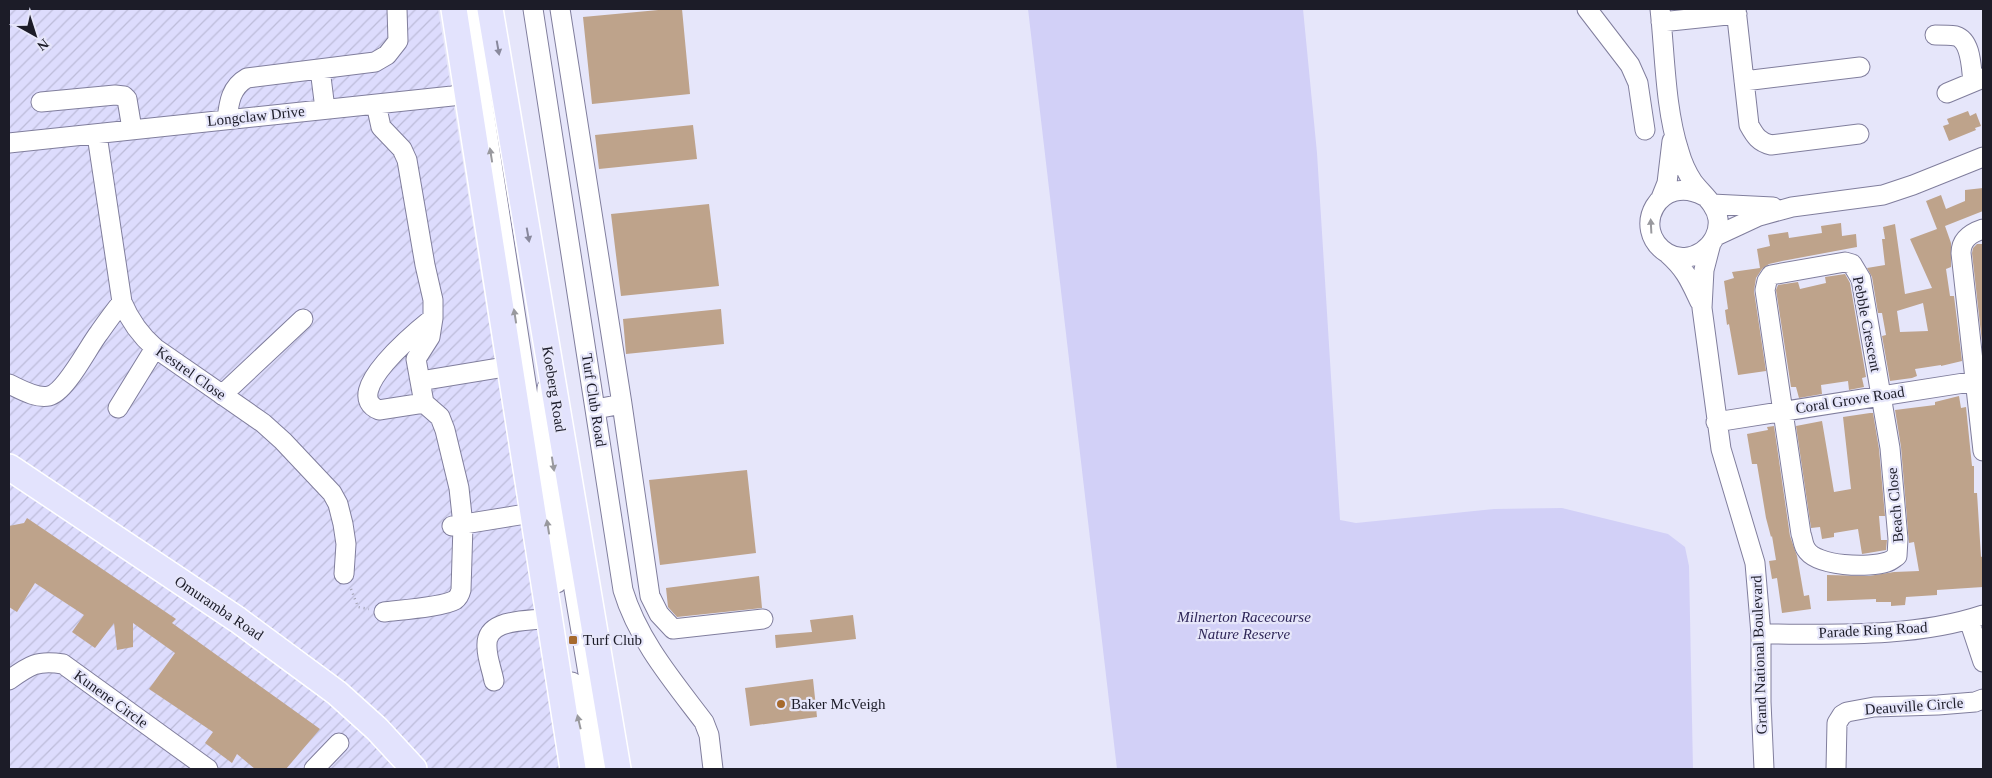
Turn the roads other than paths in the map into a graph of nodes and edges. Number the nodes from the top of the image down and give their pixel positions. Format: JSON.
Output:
{"nodes":[{"id":1,"x":397,"y":9,"type":"edge"},
{"id":2,"x":454,"y":9,"type":"edge"},
{"id":3,"x":468,"y":9,"type":"edge"},
{"id":4,"x":490,"y":9,"type":"edge"},
{"id":5,"x":533,"y":9,"type":"edge"},
{"id":6,"x":560,"y":9,"type":"edge"},
{"id":7,"x":1588,"y":9,"type":"edge"},
{"id":8,"x":1736,"y":12,"type":"edge"},
{"id":9,"x":1660,"y":16,"type":"edge"},
{"id":10,"x":1936,"y":35,"type":"dead end"},
{"id":11,"x":1860,"y":67,"type":"dead end"},
{"id":12,"x":320,"y":69,"type":"junction"},
{"id":13,"x":1978,"y":80,"type":"edge"},
{"id":14,"x":1744,"y":81,"type":"junction"},
{"id":15,"x":484,"y":91,"type":"junction"},
{"id":16,"x":1947,"y":93,"type":"dead end"},
{"id":17,"x":41,"y":102,"type":"dead end"},
{"id":18,"x":376,"y":104,"type":"junction"},
{"id":19,"x":325,"y":109,"type":"junction"},
{"id":20,"x":226,"y":119,"type":"junction"},
{"id":21,"x":132,"y":129,"type":"junction"},
{"id":22,"x":1645,"y":130,"type":"dead end"},
{"id":23,"x":1673,"y":130,"type":"junction"},
{"id":24,"x":1859,"y":134,"type":"dead end"},
{"id":25,"x":97,"y":135,"type":"junction"},
{"id":26,"x":9,"y":143,"type":"edge"},
{"id":27,"x":1983,"y":157,"type":"edge"},
{"id":28,"x":1661,"y":198,"type":"junction"},
{"id":29,"x":1708,"y":200,"type":"junction"},
{"id":30,"x":1792,"y":207,"type":"junction"},
{"id":31,"x":1983,"y":229,"type":"edge"},
{"id":32,"x":1714,"y":240,"type":"junction"},
{"id":33,"x":1668,"y":254,"type":"junction"},
{"id":34,"x":122,"y":302,"type":"junction"},
{"id":35,"x":1702,"y":308,"type":"junction"},
{"id":36,"x":433,"y":318,"type":"junction"},
{"id":37,"x":303,"y":319,"type":"dead end"},
{"id":38,"x":154,"y":348,"type":"junction"},
{"id":39,"x":399,"y":348,"type":"junction"},
{"id":40,"x":416,"y":359,"type":"junction"},
{"id":41,"x":549,"y":360,"type":"junction"},
{"id":42,"x":516,"y":365,"type":"junction"},
{"id":43,"x":1979,"y":380,"type":"edge"},
{"id":44,"x":420,"y":381,"type":"junction"},
{"id":45,"x":9,"y":384,"type":"edge"},
{"id":46,"x":222,"y":395,"type":"junction"},
{"id":47,"x":1880,"y":396,"type":"junction"},
{"id":48,"x":424,"y":403,"type":"junction"},
{"id":49,"x":622,"y":404,"type":"junction"},
{"id":50,"x":118,"y":408,"type":"dead end"},
{"id":51,"x":596,"y":409,"type":"junction"},
{"id":52,"x":1783,"y":410,"type":"junction"},
{"id":53,"x":1716,"y":422,"type":"junction"},
{"id":54,"x":1983,"y":451,"type":"edge"},
{"id":55,"x":9,"y":467,"type":"edge"},
{"id":56,"x":532,"y":513,"type":"junction"},
{"id":57,"x":457,"y":526,"type":"junction"},
{"id":58,"x":344,"y":574,"type":"road end"},
{"id":59,"x":384,"y":612,"type":"road end"},
{"id":60,"x":549,"y":618,"type":"junction"},
{"id":61,"x":1976,"y":618,"type":"edge"},
{"id":62,"x":763,"y":619,"type":"dead end"},
{"id":63,"x":1761,"y":634,"type":"junction"},
{"id":64,"x":1983,"y":662,"type":"edge"},
{"id":65,"x":9,"y":680,"type":"edge"},
{"id":66,"x":494,"y":681,"type":"dead end"},
{"id":67,"x":1983,"y":699,"type":"edge"},
{"id":68,"x":338,"y":742,"type":"dead end"},
{"id":69,"x":208,"y":769,"type":"edge"},
{"id":70,"x":314,"y":769,"type":"edge"},
{"id":71,"x":414,"y":769,"type":"edge"},
{"id":72,"x":573,"y":769,"type":"edge"},
{"id":73,"x":590,"y":769,"type":"edge"},
{"id":74,"x":604,"y":769,"type":"edge"},
{"id":75,"x":618,"y":769,"type":"edge"},
{"id":76,"x":714,"y":769,"type":"edge"},
{"id":77,"x":1764,"y":769,"type":"edge"},
{"id":78,"x":1836,"y":769,"type":"edge"}],
"edges":[{"from":1,"to":12,"type":"street"},
{"from":2,"to":15,"type":"main road","name":"Koeberg Road"},
{"from":3,"to":15,"type":"street"},
{"from":4,"to":15,"type":"main road","name":"Koeberg Road","one_way":true},
{"from":5,"to":51,"type":"street","name":"Turf Club Road"},
{"from":6,"to":49,"type":"street"},
{"from":7,"to":22,"type":"street"},
{"from":8,"to":9,"type":"street"},
{"from":8,"to":14,"type":"street"},
{"from":9,"to":23,"type":"street"},
{"from":10,"to":13,"type":"street"},
{"from":11,"to":14,"type":"street"},
{"from":12,"to":19,"type":"street"},
{"from":12,"to":20,"type":"street"},
{"from":13,"to":16,"type":"street"},
{"from":14,"to":24,"type":"street"},
{"from":15,"to":18,"type":"street","name":"Longclaw Drive"},
{"from":15,"to":41,"type":"main road","name":"Koeberg Road","one_way":true},
{"from":42,"to":15,"type":"main road","name":"Koeberg Road","one_way":true},
{"from":17,"to":21,"type":"street"},
{"from":18,"to":19,"type":"street","name":"Longclaw Drive"},
{"from":18,"to":36,"type":"street"},
{"from":19,"to":20,"type":"street","name":"Longclaw Drive"},
{"from":20,"to":21,"type":"street","name":"Longclaw Drive"},
{"from":21,"to":25,"type":"street","name":"Longclaw Drive"},
{"from":23,"to":28,"type":"street"},
{"from":23,"to":29,"type":"street"},
{"from":25,"to":26,"type":"street","name":"Longclaw Drive"},
{"from":25,"to":34,"type":"street","name":"Kestrel Close"},
{"from":27,"to":30,"type":"street"},
{"from":28,"to":29,"type":"street"},
{"from":33,"to":28,"type":"street","one_way":true},
{"from":29,"to":30,"type":"street"},
{"from":29,"to":32,"type":"street"},
{"from":30,"to":32,"type":"street"},
{"from":31,"to":43,"type":"street"},
{"from":32,"to":33,"type":"street"},
{"from":32,"to":35,"type":"street","name":"Grand National Boulevard"},
{"from":33,"to":35,"type":"street","name":"Grand National Boulevard"},
{"from":34,"to":38,"type":"street","name":"Kestrel Close"},
{"from":34,"to":45,"type":"street"},
{"from":35,"to":53,"type":"street","name":"Grand National Boulevard"},
{"from":36,"to":39,"type":"street"},
{"from":36,"to":40,"type":"street"},
{"from":37,"to":46,"type":"street"},
{"from":38,"to":46,"type":"street","name":"Kestrel Close"},
{"from":38,"to":50,"type":"street"},
{"from":39,"to":40,"type":"street"},
{"from":39,"to":48,"type":"street"},
{"from":40,"to":44,"type":"street"},
{"from":41,"to":42,"type":"street"},
{"from":41,"to":74,"type":"street","one_way":true},
{"from":41,"to":75,"type":"main road","name":"Koeberg Road"},
{"from":42,"to":44,"type":"street"},
{"from":42,"to":56,"type":"main road","name":"Koeberg Road"},
{"from":73,"to":42,"type":"street","one_way":true},
{"from":43,"to":47,"type":"street","name":"Coral Grove Road"},
{"from":43,"to":54,"type":"street"},
{"from":44,"to":48,"type":"street"},
{"from":46,"to":58,"type":"street","name":"Kestrel Close"},
{"from":47,"to":52,"type":"street","name":"Coral Grove Road"},
{"from":47,"to":52,"type":"street","name":"Pebble Crescent"},
{"from":47,"to":52,"type":"street","name":"Beach Close"},
{"from":48,"to":57,"type":"street"},
{"from":49,"to":51,"type":"street"},
{"from":49,"to":62,"type":"street"},
{"from":51,"to":76,"type":"street","name":"Turf Club Road"},
{"from":52,"to":53,"type":"street","name":"Coral Grove Road"},
{"from":53,"to":63,"type":"street","name":"Grand National Boulevard"},
{"from":55,"to":71,"type":"main road","name":"Omuramba Road"},
{"from":56,"to":57,"type":"street"},
{"from":56,"to":60,"type":"main road","name":"Koeberg Road"},
{"from":57,"to":59,"type":"street"},
{"from":60,"to":66,"type":"street"},
{"from":60,"to":72,"type":"main road","name":"Koeberg Road"},
{"from":61,"to":63,"type":"street","name":"Parade Ring Road"},
{"from":61,"to":64,"type":"street"},
{"from":63,"to":77,"type":"street","name":"Grand National Boulevard"},
{"from":65,"to":69,"type":"street","name":"Kunene Circle"},
{"from":67,"to":78,"type":"street","name":"Deauville Circle"},
{"from":68,"to":70,"type":"street"}]}
